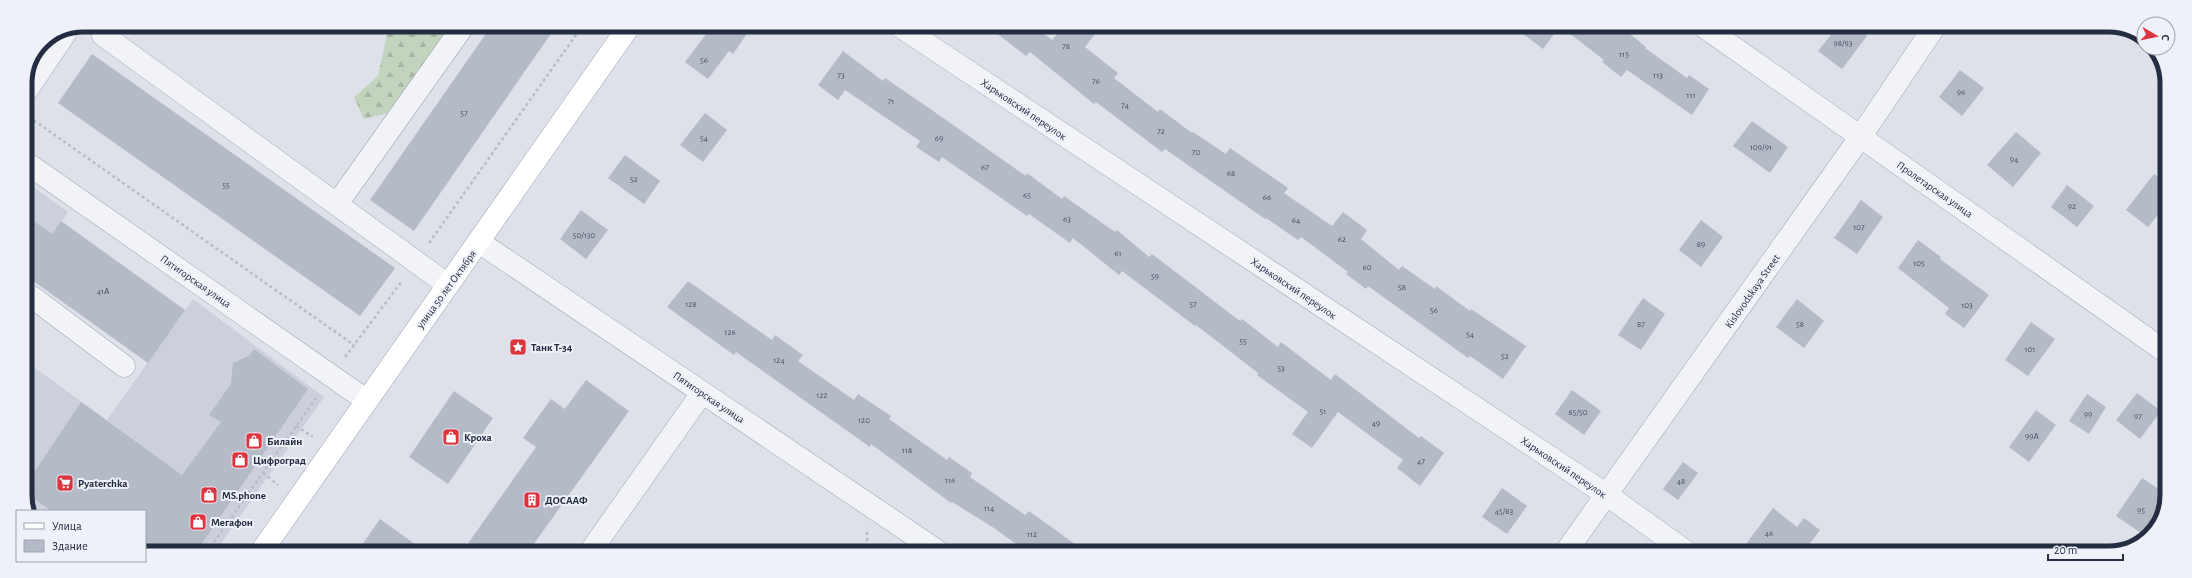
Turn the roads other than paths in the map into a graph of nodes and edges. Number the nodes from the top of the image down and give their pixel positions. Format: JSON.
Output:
{"nodes":[{"id":1,"x":459,"y":32,"type":"edge"},
{"id":2,"x":625,"y":32,"type":"edge"},
{"id":3,"x":907,"y":32,"type":"edge"},
{"id":4,"x":1712,"y":32,"type":"edge"},
{"id":5,"x":1931,"y":32,"type":"edge"},
{"id":6,"x":103,"y":35,"type":"dead end"},
{"id":7,"x":63,"y":37,"type":"edge"},
{"id":8,"x":32,"y":83,"type":"edge"},
{"id":9,"x":1861,"y":136,"type":"junction"},
{"id":10,"x":32,"y":167,"type":"edge"},
{"id":11,"x":337,"y":204,"type":"junction"},
{"id":12,"x":479,"y":242,"type":"junction"},
{"id":13,"x":448,"y":285,"type":"junction"},
{"id":14,"x":32,"y":297,"type":"edge"},
{"id":15,"x":2160,"y":348,"type":"edge"},
{"id":16,"x":124,"y":366,"type":"dead end"},
{"id":17,"x":702,"y":393,"type":"junction"},
{"id":18,"x":366,"y":400,"type":"junction"},
{"id":19,"x":1606,"y":495,"type":"junction"},
{"id":20,"x":264,"y":546,"type":"edge"},
{"id":21,"x":594,"y":546,"type":"edge"},
{"id":22,"x":929,"y":546,"type":"edge"},
{"id":23,"x":1570,"y":546,"type":"edge"},
{"id":24,"x":1678,"y":546,"type":"edge"}],
"edges":[{"from":1,"to":11,"type":"street"},
{"from":2,"to":12,"type":"main road","name":"улица 50 лет Октября"},
{"from":3,"to":19,"type":"street","name":"Харьковский переулок"},
{"from":4,"to":9,"type":"street","name":"Пролетарская улица"},
{"from":5,"to":9,"type":"street","name":"Kislovodskaya Street"},
{"from":6,"to":11,"type":"street"},
{"from":7,"to":8,"type":"street"},
{"from":9,"to":15,"type":"street","name":"Пролетарская улица"},
{"from":9,"to":19,"type":"street","name":"Kislovodskaya Street"},
{"from":10,"to":18,"type":"street","name":"Пятигорская улица"},
{"from":11,"to":13,"type":"street"},
{"from":12,"to":13,"type":"main road","name":"улица 50 лет Октября"},
{"from":12,"to":17,"type":"street","name":"Пятигорская улица"},
{"from":13,"to":18,"type":"main road","name":"улица 50 лет Октября"},
{"from":14,"to":16,"type":"street"},
{"from":17,"to":21,"type":"street"},
{"from":17,"to":22,"type":"street","name":"Пятигорская улица"},
{"from":18,"to":20,"type":"main road","name":"улица 50 лет Октября"},
{"from":19,"to":23,"type":"street","name":"Kislovodskaya Street"},
{"from":19,"to":24,"type":"street","name":"Харьковский переулок"}]}
